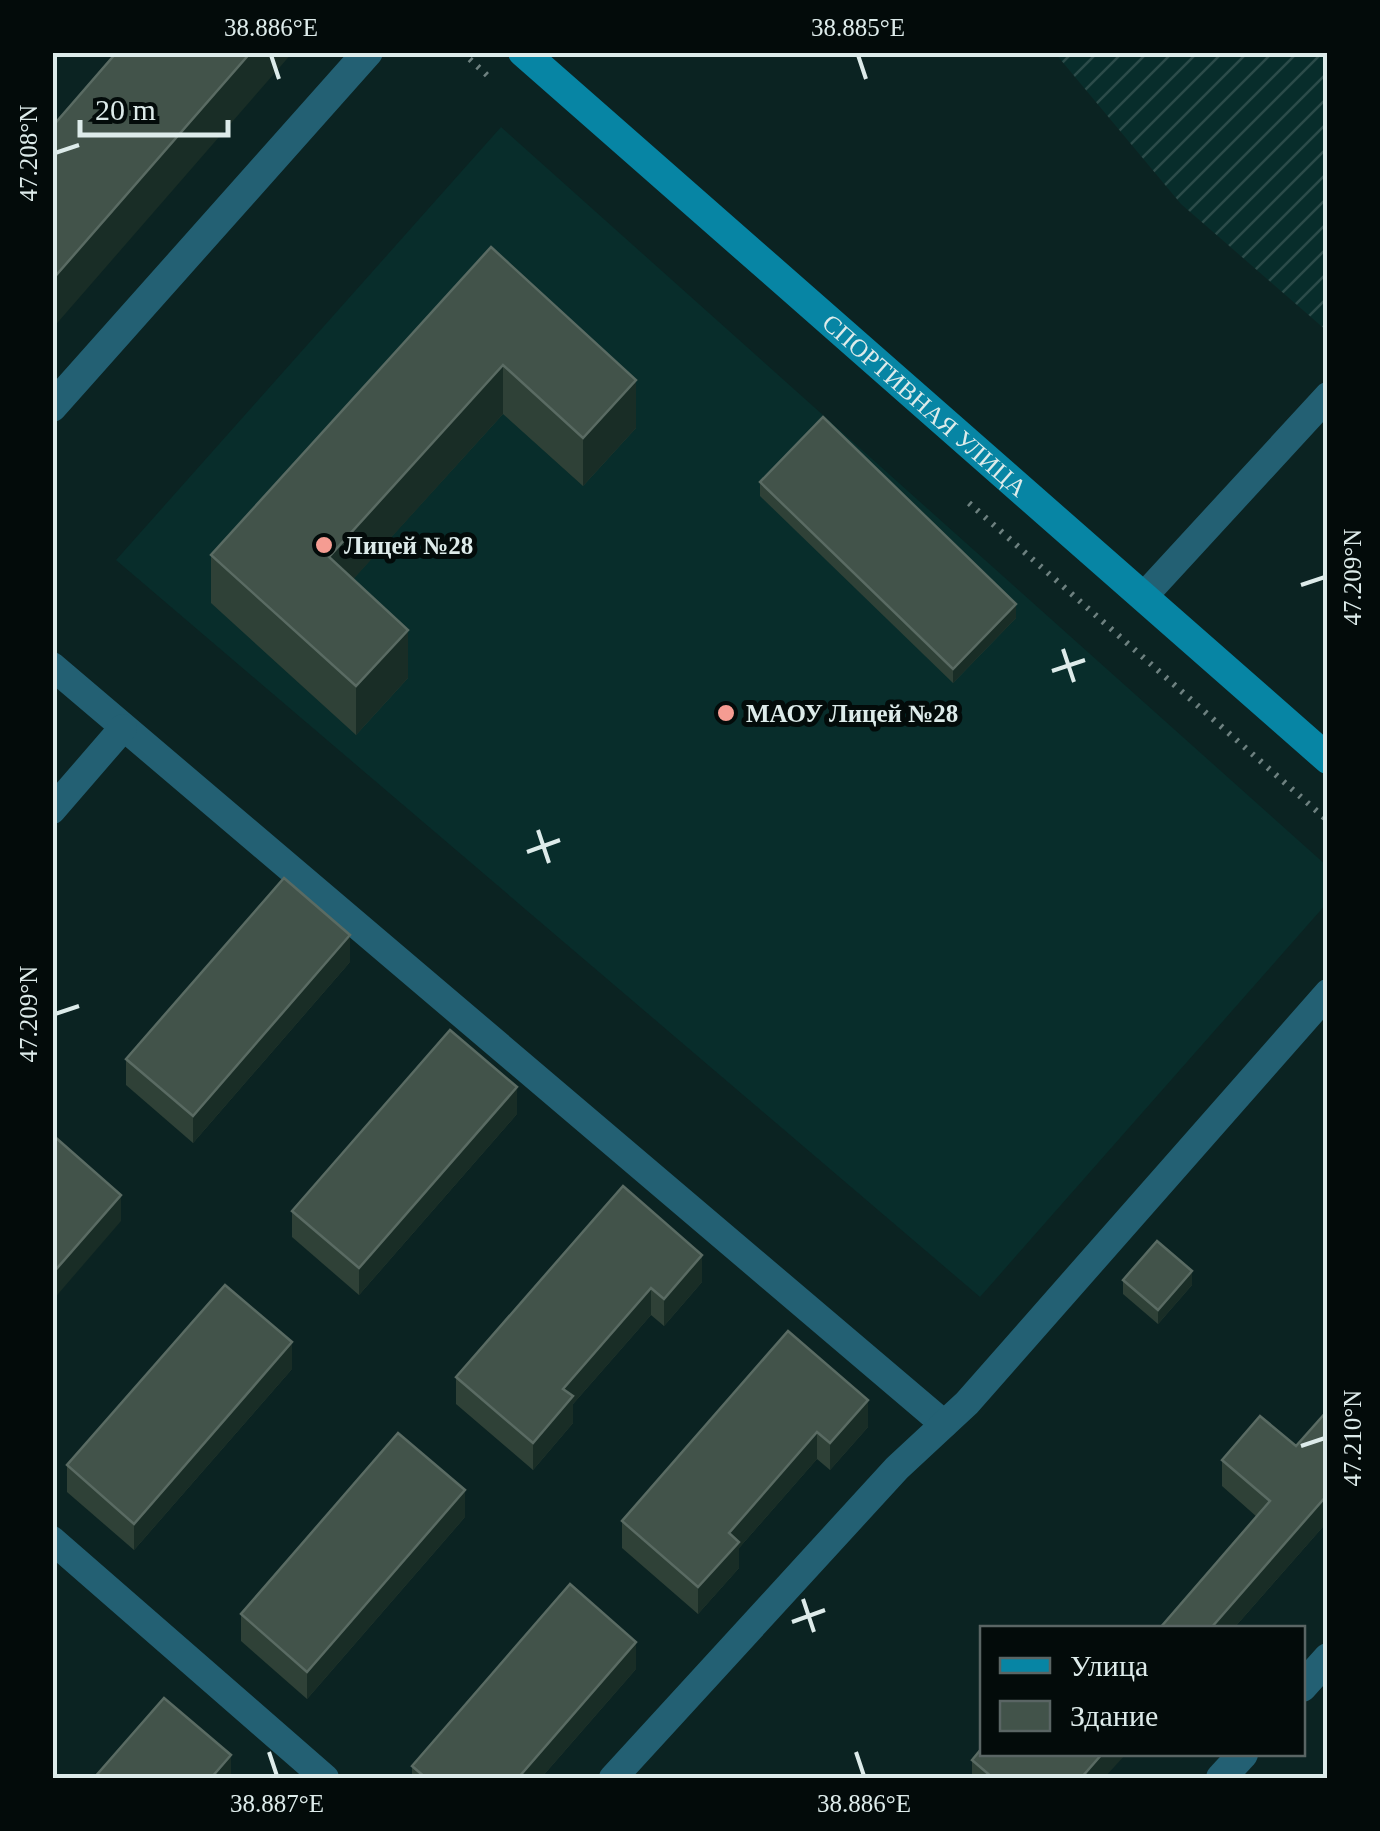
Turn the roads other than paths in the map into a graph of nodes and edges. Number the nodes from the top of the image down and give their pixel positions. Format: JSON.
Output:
{"nodes":[{"id":1,"x":368,"y":52,"type":"edge"},
{"id":2,"x":523,"y":52,"type":"edge"},
{"id":3,"x":1328,"y":396,"type":"edge"},
{"id":4,"x":52,"y":407,"type":"edge"},
{"id":5,"x":1143,"y":597,"type":"junction"},
{"id":6,"x":52,"y":666,"type":"edge"},
{"id":7,"x":124,"y":728,"type":"junction"},
{"id":8,"x":1328,"y":759,"type":"edge"},
{"id":9,"x":52,"y":810,"type":"edge"},
{"id":10,"x":1328,"y":993,"type":"edge"},
{"id":11,"x":944,"y":1424,"type":"junction"},
{"id":12,"x":52,"y":1540,"type":"edge"},
{"id":13,"x":1328,"y":1658,"type":"edge"},
{"id":14,"x":1305,"y":1683,"type":"edge"},
{"id":15,"x":1241,"y":1756,"type":"edge"},
{"id":16,"x":324,"y":1778,"type":"edge"},
{"id":17,"x":613,"y":1778,"type":"edge"},
{"id":18,"x":1221,"y":1778,"type":"edge"}],
"edges":[{"from":1,"to":4,"type":"street"},
{"from":2,"to":5,"type":"street","name":"СПОРТИВНАЯ УЛИЦА"},
{"from":3,"to":5,"type":"lane"},
{"from":5,"to":8,"type":"street","name":"СПОРТИВНАЯ УЛИЦА"},
{"from":6,"to":7,"type":"lane"},
{"from":7,"to":9,"type":"lane"},
{"from":7,"to":11,"type":"lane"},
{"from":10,"to":11,"type":"lane"},
{"from":11,"to":17,"type":"lane"},
{"from":12,"to":16,"type":"lane"},
{"from":13,"to":14,"type":"street"},
{"from":15,"to":18,"type":"street"}]}
